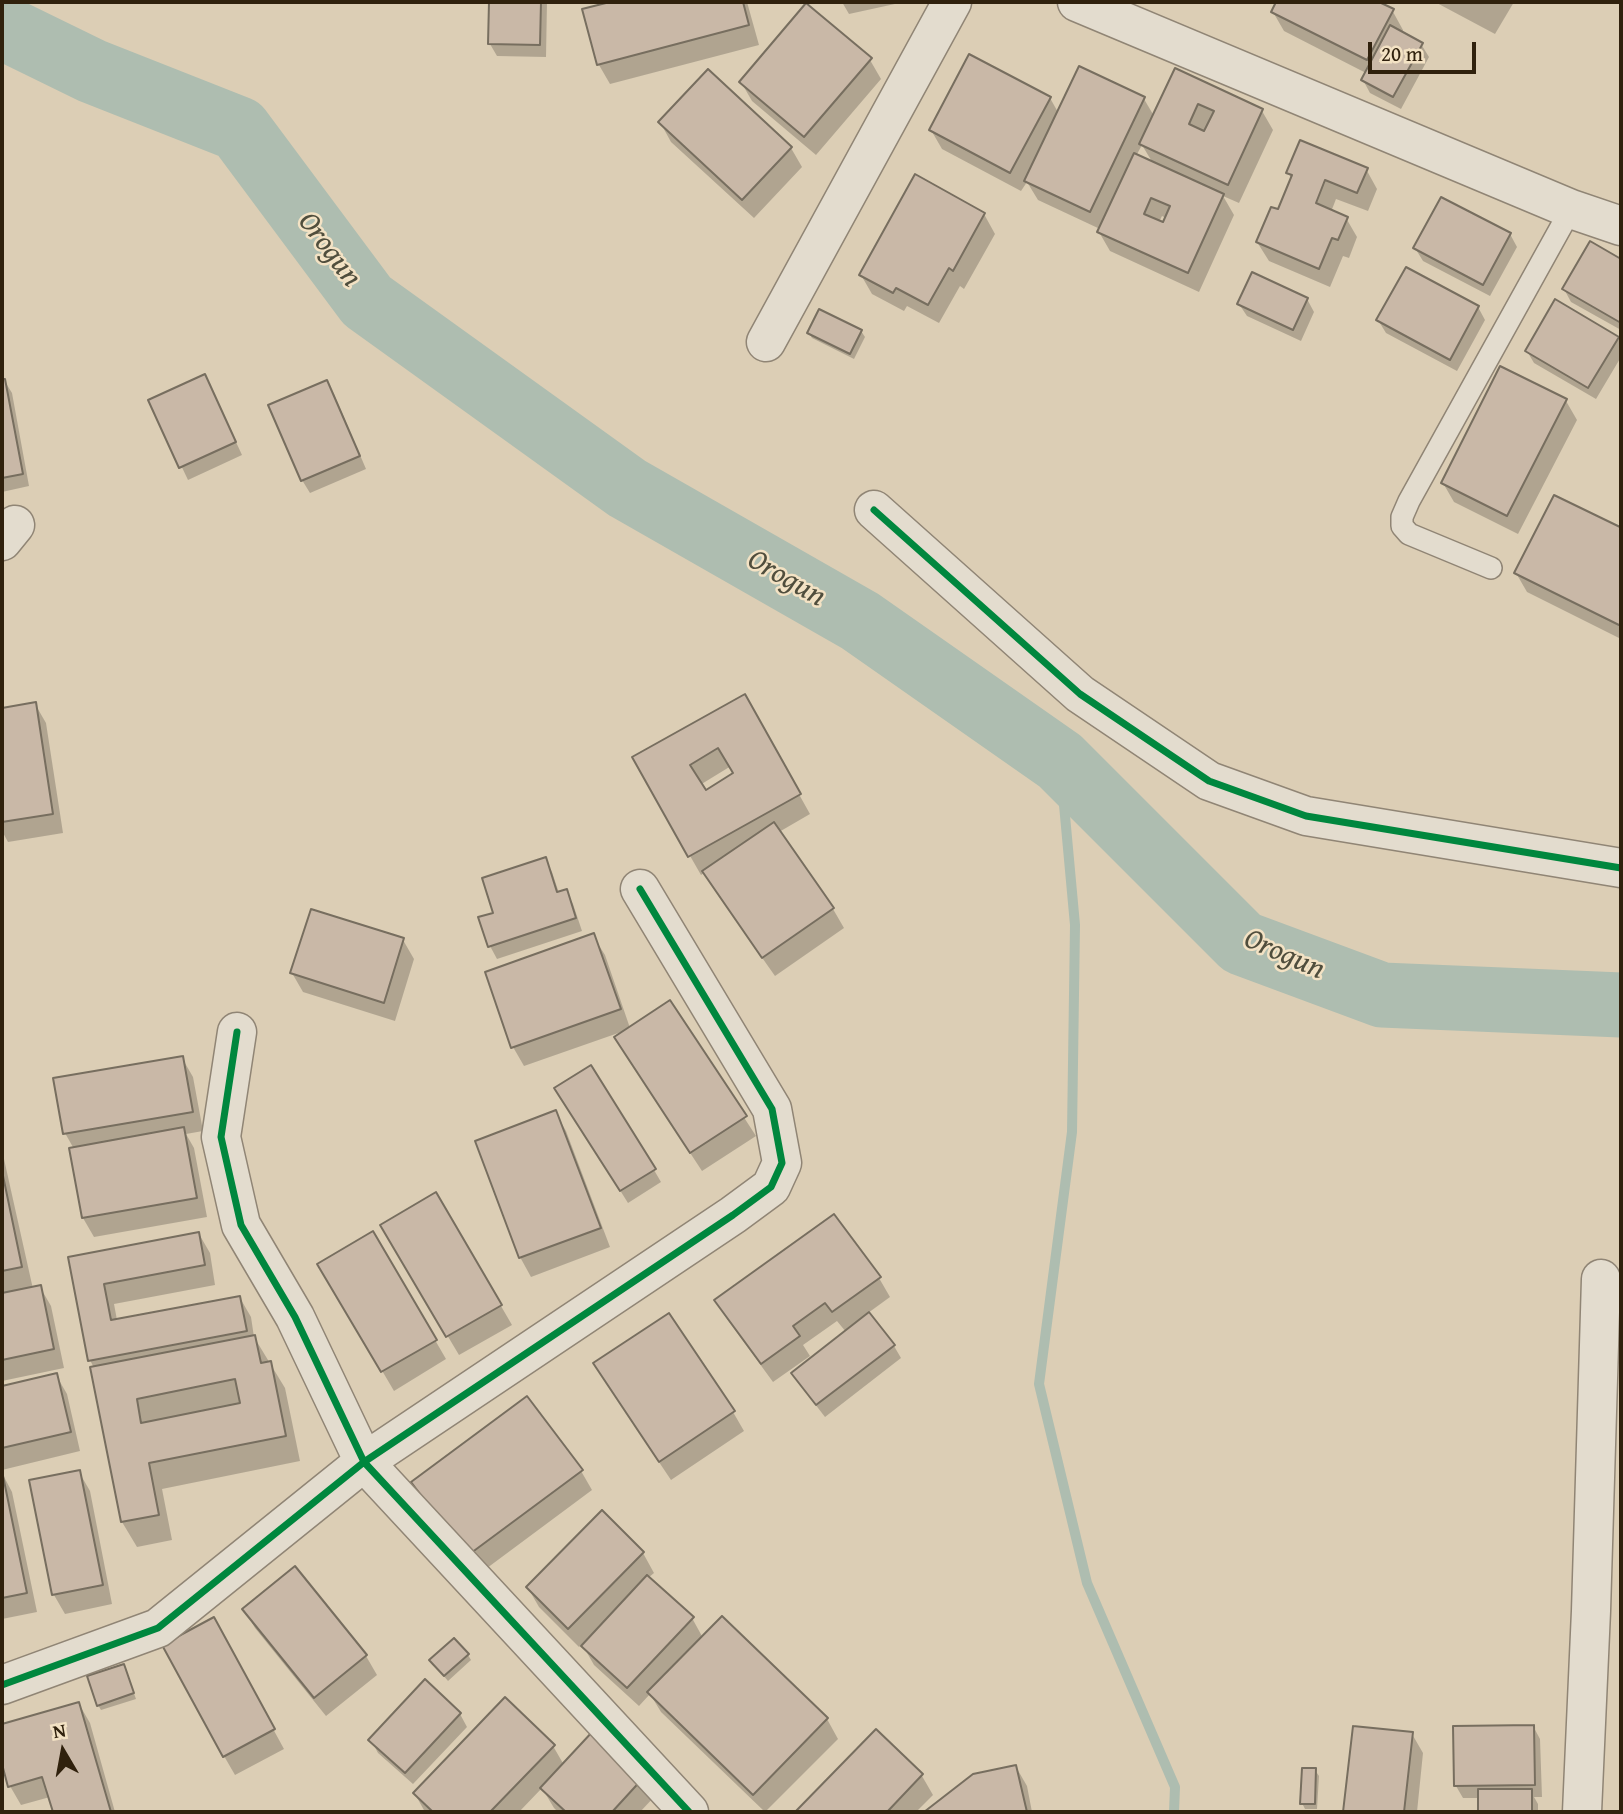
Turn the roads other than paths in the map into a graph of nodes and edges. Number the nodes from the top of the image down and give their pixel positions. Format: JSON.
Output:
{"nodes":[{"id":1,"x":952,"y":2,"type":"edge"},
{"id":2,"x":1077,"y":2,"type":"edge"},
{"id":3,"x":1571,"y":209,"type":"junction"},
{"id":4,"x":1621,"y":226,"type":"edge"},
{"id":5,"x":766,"y":342,"type":"dead end"},
{"id":6,"x":874,"y":510,"type":"dead end"},
{"id":7,"x":1491,"y":568,"type":"dead end"},
{"id":8,"x":1621,"y":868,"type":"edge"},
{"id":9,"x":640,"y":889,"type":"dead end"},
{"id":10,"x":237,"y":1032,"type":"dead end"},
{"id":11,"x":1601,"y":1279,"type":"dead end"},
{"id":12,"x":364,"y":1462,"type":"junction"},
{"id":13,"x":1606,"y":1607,"type":"edge"},
{"id":14,"x":2,"y":1685,"type":"edge"},
{"id":15,"x":688,"y":1812,"type":"edge"},
{"id":16,"x":1582,"y":1812,"type":"edge"}],
"edges":[{"from":1,"to":5,"type":"street"},
{"from":2,"to":3,"type":"street"},
{"from":3,"to":4,"type":"street"},
{"from":3,"to":7,"type":"lane"},
{"from":6,"to":8,"type":"street"},
{"from":9,"to":12,"type":"street"},
{"from":10,"to":12,"type":"street"},
{"from":11,"to":13,"type":"street"},
{"from":12,"to":14,"type":"street"},
{"from":12,"to":15,"type":"street"},
{"from":13,"to":16,"type":"street"}]}
